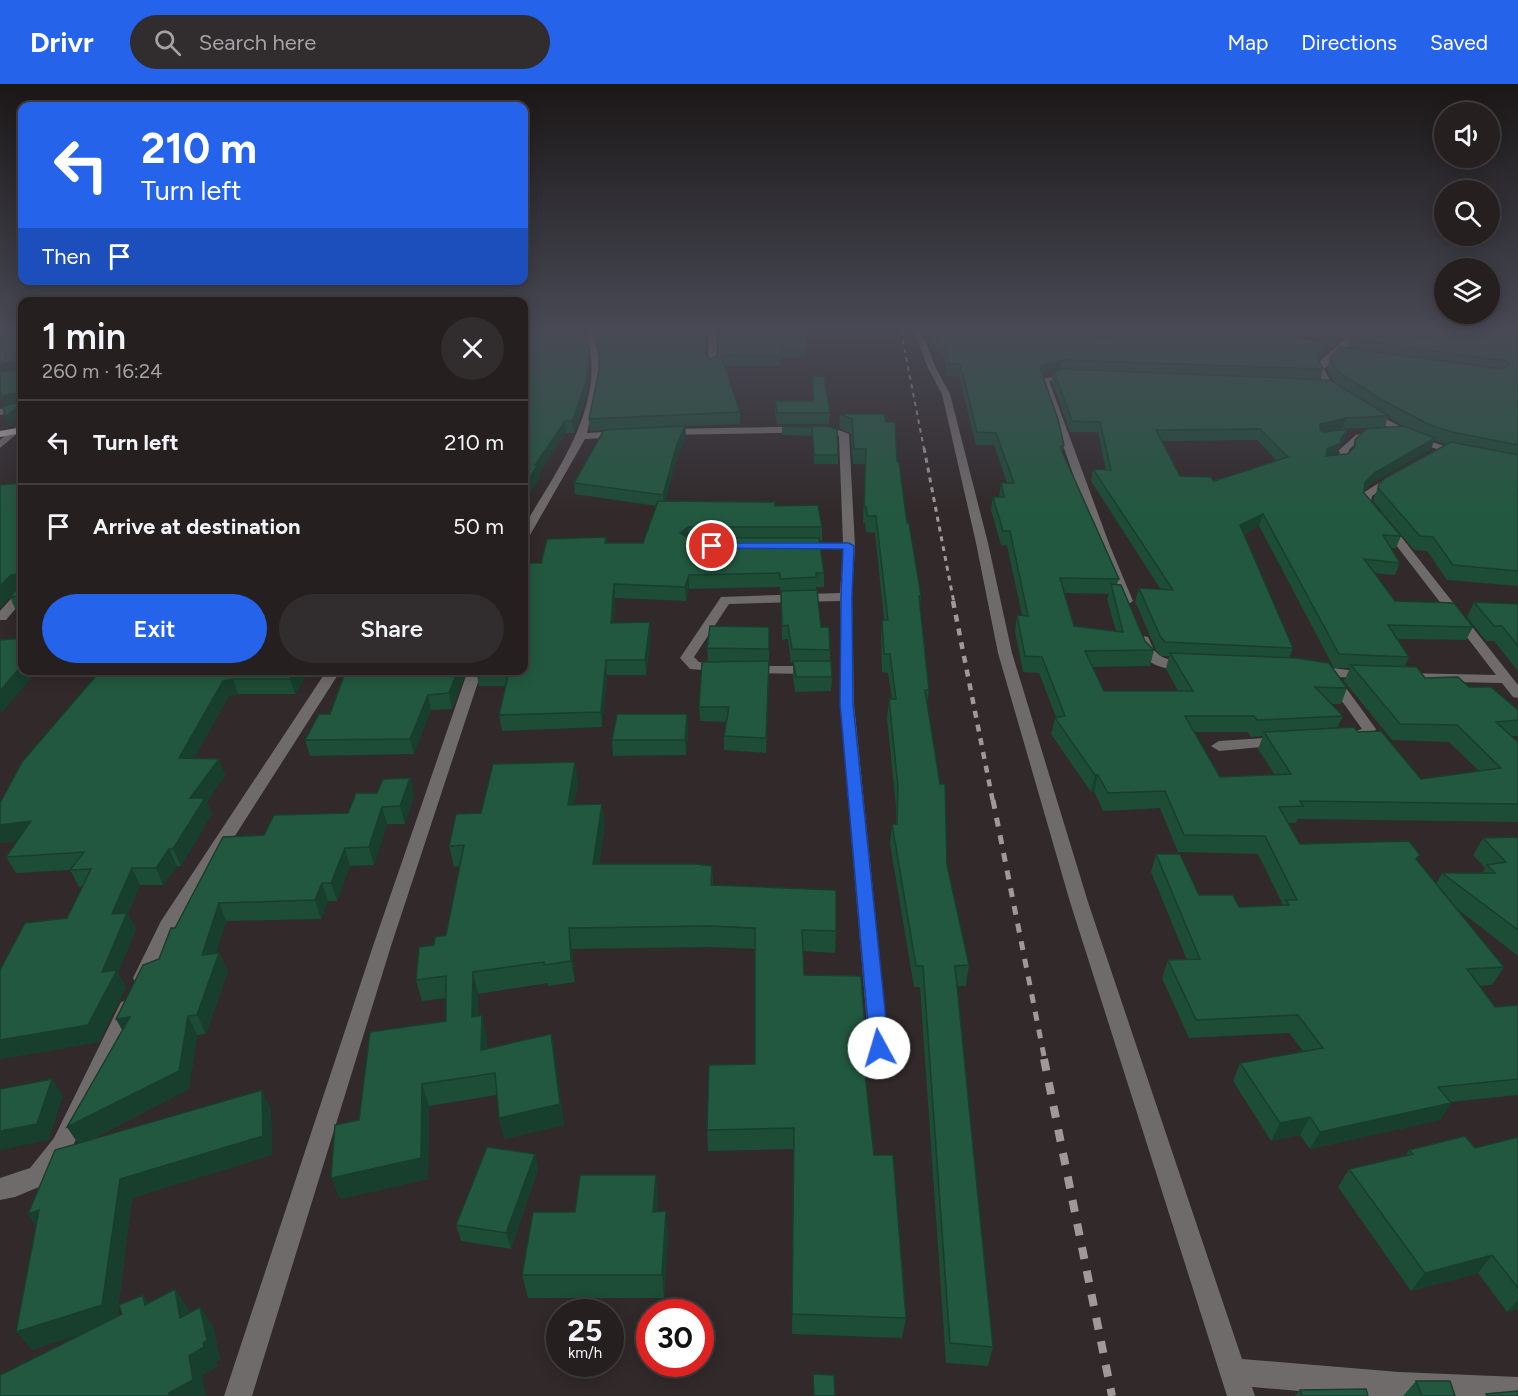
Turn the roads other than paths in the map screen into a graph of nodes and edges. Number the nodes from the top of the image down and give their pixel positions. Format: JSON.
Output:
{"nodes":[{"id":1,"x":592,"y":392,"type":"edge"},
{"id":2,"x":945,"y":392,"type":"edge"},
{"id":3,"x":1049,"y":392,"type":"edge"},
{"id":4,"x":1338,"y":392,"type":"edge"},
{"id":5,"x":18,"y":409,"type":"edge"},
{"id":6,"x":0,"y":412,"type":"edge"},
{"id":7,"x":1400,"y":430,"type":"junction"},
{"id":8,"x":18,"y":431,"type":"edge"},
{"id":9,"x":651,"y":433,"type":"edge"},
{"id":10,"x":0,"y":434,"type":"edge"},
{"id":11,"x":628,"y":434,"type":"edge"},
{"id":12,"x":1342,"y":434,"type":"edge"},
{"id":13,"x":1358,"y":435,"type":"junction"},
{"id":14,"x":582,"y":436,"type":"junction"},
{"id":15,"x":0,"y":445,"type":"edge"},
{"id":16,"x":1465,"y":454,"type":"edge"},
{"id":17,"x":1327,"y":464,"type":"edge"},
{"id":18,"x":1403,"y":473,"type":"edge"},
{"id":19,"x":528,"y":529,"type":"edge"},
{"id":20,"x":792,"y":546,"type":"edge"},
{"id":21,"x":849,"y":546,"type":"junction"},
{"id":22,"x":846,"y":597,"type":"junction"},
{"id":23,"x":18,"y":599,"type":"edge"},
{"id":24,"x":1131,"y":610,"type":"edge"},
{"id":25,"x":2,"y":617,"type":"dead end"},
{"id":26,"x":1139,"y":632,"type":"edge"},
{"id":27,"x":1204,"y":665,"type":"edge"},
{"id":28,"x":1300,"y":669,"type":"edge"},
{"id":29,"x":828,"y":670,"type":"edge"},
{"id":30,"x":1328,"y":672,"type":"junction"},
{"id":31,"x":331,"y":675,"type":"edge"},
{"id":32,"x":472,"y":675,"type":"edge"},
{"id":33,"x":1505,"y":679,"type":"junction"},
{"id":34,"x":1518,"y":694,"type":"edge"},
{"id":35,"x":1336,"y":738,"type":"edge"},
{"id":36,"x":1289,"y":741,"type":"edge"},
{"id":37,"x":1219,"y":746,"type":"dead end"},
{"id":38,"x":879,"y":1048,"type":"dead end"},
{"id":39,"x":0,"y":1189,"type":"edge"},
{"id":40,"x":1237,"y":1384,"type":"edge"},
{"id":41,"x":1518,"y":1391,"type":"edge"},
{"id":42,"x":238,"y":1396,"type":"edge"}],
"edges":[{"from":1,"to":14,"type":"street"},
{"from":2,"to":40,"type":"street"},
{"from":3,"to":24,"type":"street"},
{"from":4,"to":7,"type":"street"},
{"from":5,"to":6,"type":"street"},
{"from":7,"to":13,"type":"street"},
{"from":7,"to":16,"type":"street"},
{"from":8,"to":10,"type":"main road"},
{"from":8,"to":15,"type":"street"},
{"from":9,"to":21,"type":"street"},
{"from":11,"to":14,"type":"street"},
{"from":12,"to":13,"type":"street"},
{"from":13,"to":17,"type":"street"},
{"from":14,"to":19,"type":"street"},
{"from":18,"to":33,"type":"street"},
{"from":20,"to":21,"type":"street"},
{"from":21,"to":22,"type":"street"},
{"from":22,"to":29,"type":"street"},
{"from":22,"to":38,"type":"street"},
{"from":23,"to":25,"type":"street"},
{"from":26,"to":27,"type":"street"},
{"from":28,"to":30,"type":"street"},
{"from":30,"to":33,"type":"street"},
{"from":30,"to":35,"type":"street"},
{"from":31,"to":39,"type":"street"},
{"from":32,"to":42,"type":"street"},
{"from":33,"to":34,"type":"street"},
{"from":36,"to":37,"type":"street"},
{"from":40,"to":41,"type":"street"}]}
